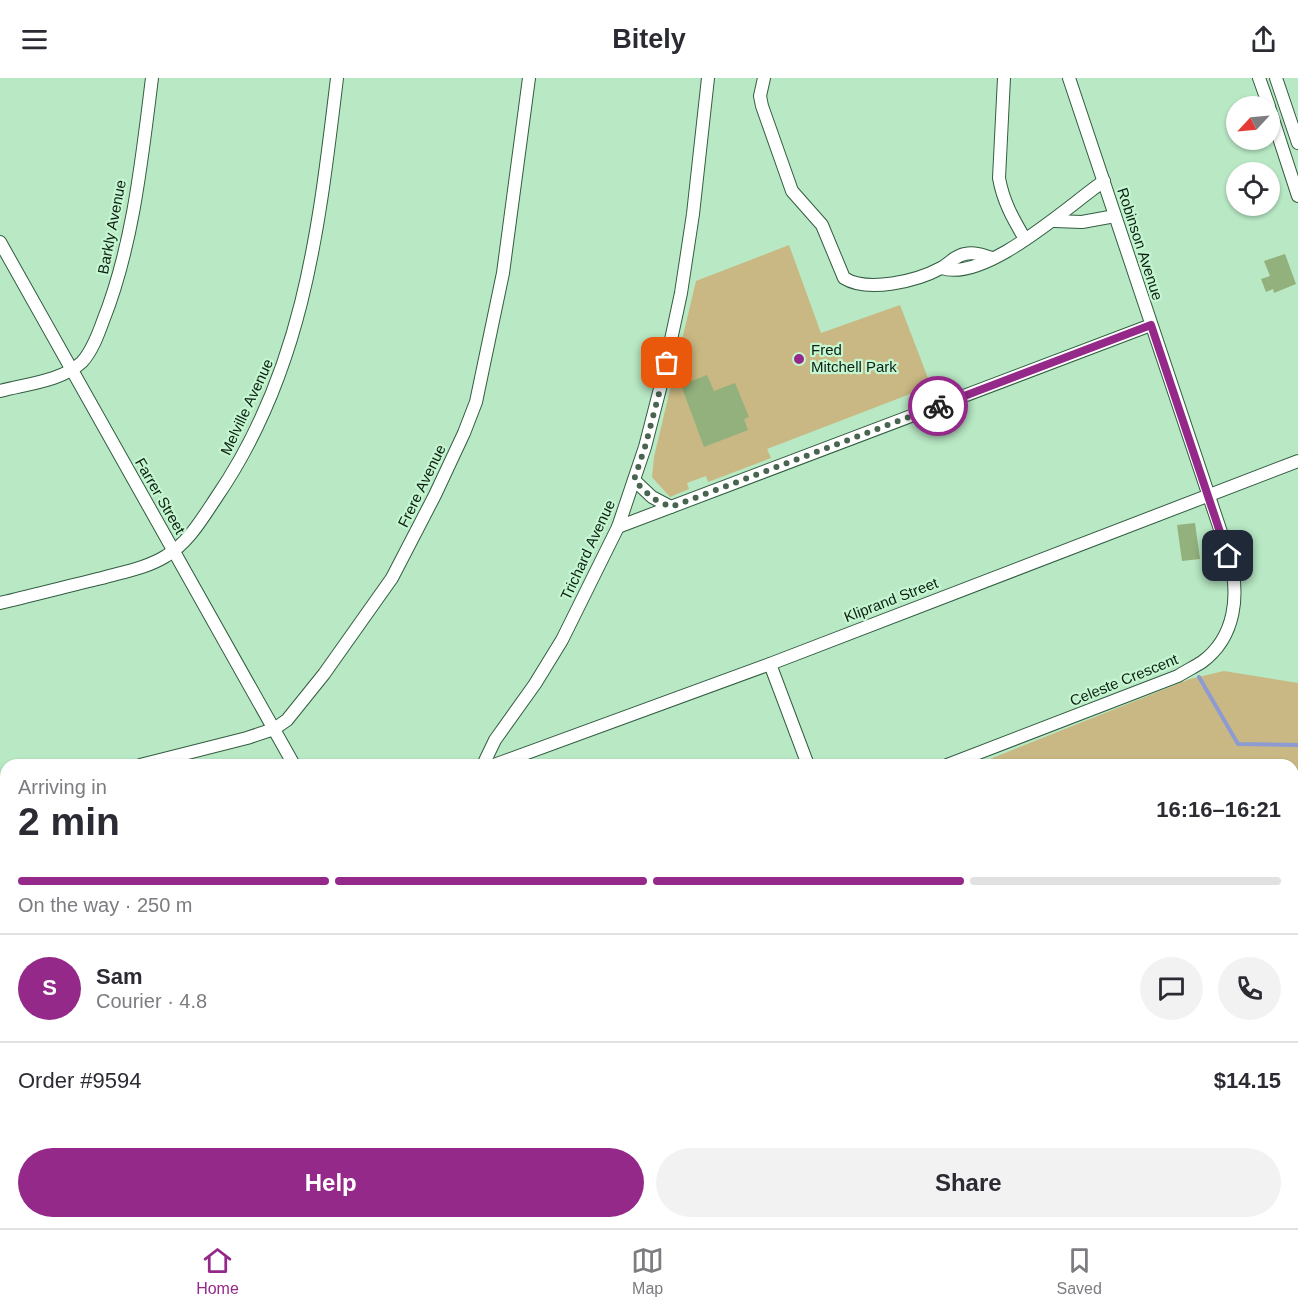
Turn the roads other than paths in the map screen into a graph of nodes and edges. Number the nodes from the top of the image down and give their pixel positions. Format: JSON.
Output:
{"nodes":[{"id":1,"x":152,"y":78,"type":"edge"},
{"id":2,"x":337,"y":78,"type":"edge"},
{"id":3,"x":530,"y":78,"type":"edge"},
{"id":4,"x":708,"y":78,"type":"edge"},
{"id":5,"x":764,"y":78,"type":"edge"},
{"id":6,"x":1004,"y":78,"type":"edge"},
{"id":7,"x":1070,"y":78,"type":"edge"},
{"id":8,"x":1260,"y":78,"type":"edge"},
{"id":9,"x":1276,"y":78,"type":"edge"},
{"id":10,"x":1266,"y":96,"type":"edge"},
{"id":11,"x":1280,"y":141,"type":"edge"},
{"id":12,"x":1298,"y":143,"type":"edge"},
{"id":13,"x":1104,"y":181,"type":"junction"},
{"id":14,"x":1298,"y":196,"type":"edge"},
{"id":15,"x":1115,"y":216,"type":"junction"},
{"id":16,"x":1054,"y":220,"type":"junction"},
{"id":17,"x":1025,"y":239,"type":"junction"},
{"id":18,"x":0,"y":242,"type":"edge"},
{"id":19,"x":1151,"y":325,"type":"junction"},
{"id":20,"x":71,"y":370,"type":"junction"},
{"id":21,"x":0,"y":391,"type":"edge"},
{"id":22,"x":1298,"y":461,"type":"edge"},
{"id":23,"x":634,"y":480,"type":"junction"},
{"id":24,"x":1208,"y":495,"type":"junction"},
{"id":25,"x":671,"y":507,"type":"junction"},
{"id":26,"x":618,"y":527,"type":"junction"},
{"id":27,"x":174,"y":551,"type":"junction"},
{"id":28,"x":1228,"y":556,"type":"joint"},
{"id":29,"x":0,"y":603,"type":"edge"},
{"id":30,"x":770,"y":664,"type":"junction"},
{"id":31,"x":274,"y":729,"type":"junction"},
{"id":32,"x":164,"y":759,"type":"edge"},
{"id":33,"x":291,"y":759,"type":"edge"},
{"id":34,"x":486,"y":759,"type":"edge"},
{"id":35,"x":510,"y":759,"type":"edge"},
{"id":36,"x":806,"y":759,"type":"edge"},
{"id":37,"x":963,"y":759,"type":"edge"}],
"edges":[{"from":1,"to":20,"type":"street","name":"Barkly Avenue"},
{"from":2,"to":27,"type":"street","name":"Melville Avenue"},
{"from":3,"to":31,"type":"street","name":"Frere Avenue"},
{"from":4,"to":23,"type":"street","name":"Trichard Avenue"},
{"from":5,"to":17,"type":"street"},
{"from":6,"to":17,"type":"street"},
{"from":7,"to":13,"type":"street","name":"Robinson Avenue"},
{"from":8,"to":10,"type":"street"},
{"from":9,"to":12,"type":"street"},
{"from":11,"to":14,"type":"street"},
{"from":13,"to":15,"type":"street","name":"Robinson Avenue"},
{"from":13,"to":16,"type":"street"},
{"from":15,"to":16,"type":"street"},
{"from":15,"to":19,"type":"street","name":"Robinson Avenue"},
{"from":16,"to":17,"type":"street"},
{"from":18,"to":20,"type":"street","name":"Farrer Street"},
{"from":19,"to":24,"type":"street","name":"Robinson Avenue"},
{"from":19,"to":25,"type":"street"},
{"from":20,"to":21,"type":"street"},
{"from":20,"to":27,"type":"street","name":"Farrer Street"},
{"from":22,"to":24,"type":"street","name":"Kliprand Street"},
{"from":23,"to":25,"type":"street"},
{"from":23,"to":26,"type":"street","name":"Trichard Avenue"},
{"from":24,"to":28,"type":"street","name":"Robinson Avenue"},
{"from":24,"to":30,"type":"street","name":"Kliprand Street"},
{"from":25,"to":26,"type":"street"},
{"from":26,"to":34,"type":"street","name":"Trichard Avenue"},
{"from":27,"to":29,"type":"street","name":"Melville Avenue"},
{"from":27,"to":31,"type":"street","name":"Farrer Street"},
{"from":28,"to":37,"type":"street","name":"Celeste Crescent"},
{"from":30,"to":35,"type":"street","name":"Kliprand Street"},
{"from":30,"to":36,"type":"street"},
{"from":31,"to":32,"type":"street","name":"Frere Avenue"},
{"from":31,"to":33,"type":"street","name":"Farrer Street"}]}
